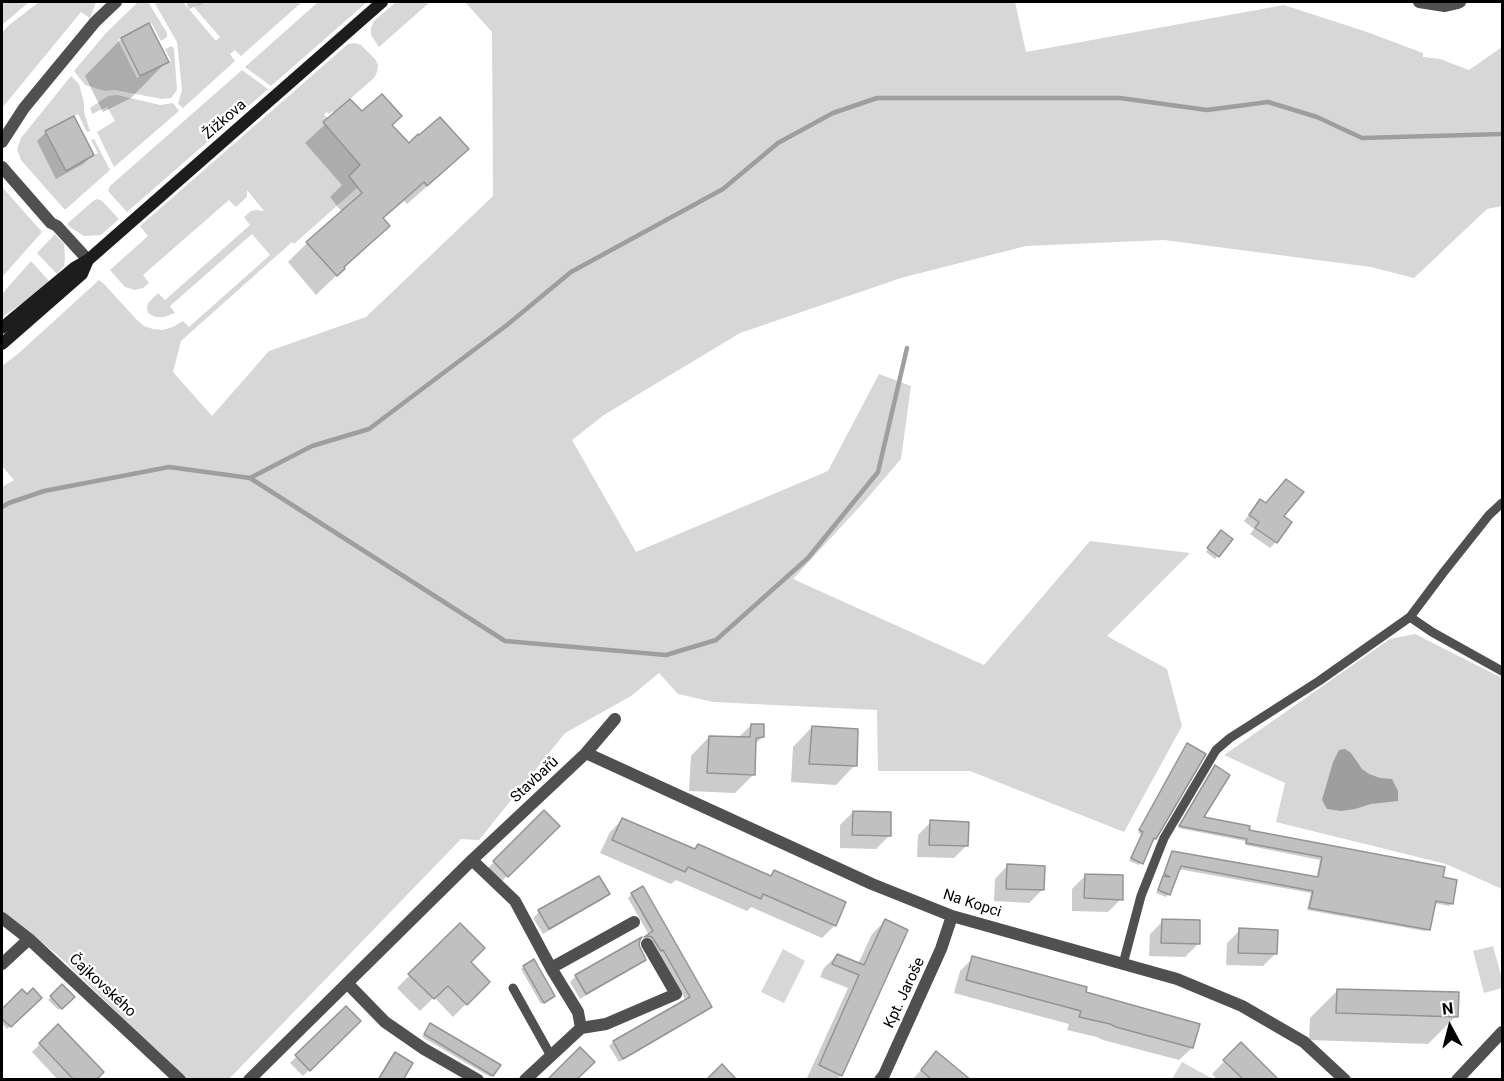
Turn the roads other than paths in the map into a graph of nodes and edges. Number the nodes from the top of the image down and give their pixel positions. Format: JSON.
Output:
{"nodes":[{"id":1,"x":114,"y":2,"type":"edge"},
{"id":2,"x":382,"y":2,"type":"edge"},
{"id":3,"x":1419,"y":2,"type":"edge"},
{"id":4,"x":1460,"y":2,"type":"edge"},
{"id":5,"x":2,"y":142,"type":"edge"},
{"id":6,"x":2,"y":167,"type":"edge"},
{"id":7,"x":88,"y":260,"type":"junction"},
{"id":8,"x":2,"y":328,"type":"edge"},
{"id":9,"x":2,"y":344,"type":"edge"},
{"id":10,"x":1503,"y":503,"type":"edge"},
{"id":11,"x":1410,"y":617,"type":"junction"},
{"id":12,"x":1503,"y":671,"type":"edge"},
{"id":13,"x":615,"y":718,"type":"dead end"},
{"id":14,"x":586,"y":753,"type":"junction"},
{"id":15,"x":472,"y":860,"type":"junction"},
{"id":16,"x":952,"y":916,"type":"junction"},
{"id":17,"x":2,"y":918,"type":"edge"},
{"id":18,"x":634,"y":922,"type":"dead end"},
{"id":19,"x":29,"y":939,"type":"junction"},
{"id":20,"x":647,"y":944,"type":"dead end"},
{"id":21,"x":2,"y":964,"type":"edge"},
{"id":22,"x":1124,"y":964,"type":"junction"},
{"id":23,"x":551,"y":968,"type":"junction"},
{"id":24,"x":347,"y":982,"type":"junction"},
{"id":25,"x":513,"y":988,"type":"dead end"},
{"id":26,"x":581,"y":1028,"type":"junction"},
{"id":27,"x":1503,"y":1032,"type":"edge"},
{"id":28,"x":551,"y":1056,"type":"junction"},
{"id":29,"x":884,"y":1078,"type":"edge"},
{"id":30,"x":180,"y":1080,"type":"edge"},
{"id":31,"x":249,"y":1080,"type":"edge"},
{"id":32,"x":478,"y":1080,"type":"edge"},
{"id":33,"x":525,"y":1080,"type":"edge"},
{"id":34,"x":1345,"y":1080,"type":"edge"},
{"id":35,"x":1457,"y":1080,"type":"edge"}],
"edges":[{"from":1,"to":5,"type":"street"},
{"from":2,"to":7,"type":"street","name":"Žižkova"},
{"from":3,"to":4,"type":"street"},
{"from":6,"to":7,"type":"street"},
{"from":7,"to":8,"type":"street","name":"Žižkova"},
{"from":7,"to":9,"type":"street","name":"Žižkova"},
{"from":10,"to":11,"type":"lane"},
{"from":11,"to":12,"type":"lane"},
{"from":11,"to":22,"type":"lane"},
{"from":13,"to":14,"type":"street","name":"Stavbařů"},
{"from":14,"to":15,"type":"street","name":"Stavbařů"},
{"from":14,"to":16,"type":"street","name":"Na Kopci"},
{"from":15,"to":23,"type":"street"},
{"from":15,"to":24,"type":"street","name":"Stavbařů"},
{"from":16,"to":22,"type":"street","name":"Na Kopci"},
{"from":16,"to":29,"type":"street","name":"Kpt. Jaroše"},
{"from":17,"to":19,"type":"street","name":"Čajkovského"},
{"from":18,"to":23,"type":"street"},
{"from":19,"to":21,"type":"street"},
{"from":19,"to":30,"type":"street","name":"Čajkovského"},
{"from":20,"to":26,"type":"street"},
{"from":22,"to":34,"type":"street","name":"Na Kopci"},
{"from":23,"to":26,"type":"street"},
{"from":24,"to":31,"type":"street","name":"Stavbařů"},
{"from":24,"to":32,"type":"street"},
{"from":25,"to":28,"type":"lane"},
{"from":26,"to":28,"type":"street"},
{"from":27,"to":35,"type":"street"},
{"from":28,"to":33,"type":"street"}]}
